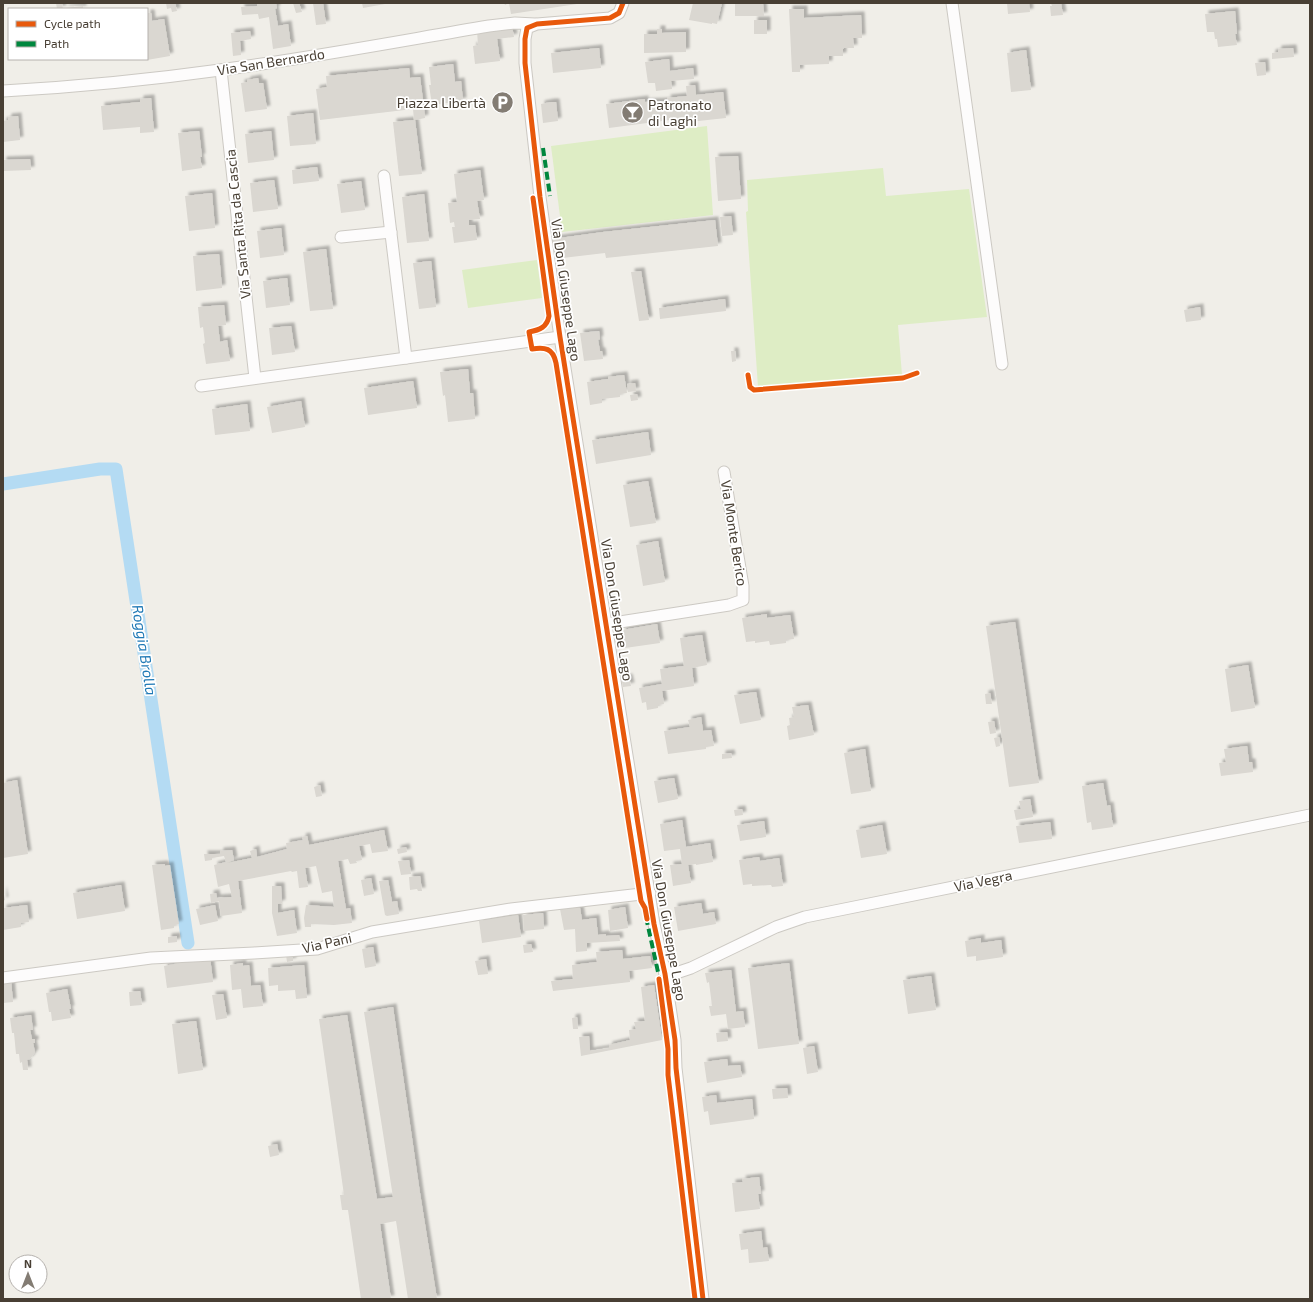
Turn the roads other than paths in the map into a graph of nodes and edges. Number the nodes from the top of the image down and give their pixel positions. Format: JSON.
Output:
{"nodes":[{"id":1,"x":623,"y":3,"type":"edge"},
{"id":2,"x":952,"y":3,"type":"edge"},
{"id":3,"x":537,"y":24,"type":"junction"},
{"id":4,"x":221,"y":70,"type":"junction"},
{"id":5,"x":3,"y":91,"type":"edge"},
{"id":6,"x":384,"y":176,"type":"dead end"},
{"id":7,"x":390,"y":232,"type":"junction"},
{"id":8,"x":341,"y":237,"type":"dead end"},
{"id":9,"x":560,"y":337,"type":"junction"},
{"id":10,"x":406,"y":358,"type":"junction"},
{"id":11,"x":1002,"y":364,"type":"dead end"},
{"id":12,"x":255,"y":378,"type":"junction"},
{"id":13,"x":201,"y":386,"type":"dead end"},
{"id":14,"x":724,"y":472,"type":"dead end"},
{"id":15,"x":607,"y":624,"type":"junction"},
{"id":16,"x":1310,"y":815,"type":"edge"},
{"id":17,"x":650,"y":893,"type":"junction"},
{"id":18,"x":665,"y":974,"type":"junction"},
{"id":19,"x":3,"y":978,"type":"edge"},
{"id":20,"x":703,"y":1299,"type":"edge"}],
"edges":[{"from":1,"to":3,"type":"street"},
{"from":2,"to":11,"type":"street"},
{"from":3,"to":4,"type":"street","name":"Via San Bernardo"},
{"from":3,"to":9,"type":"street","name":"Via Don Giuseppe Lago"},
{"from":4,"to":5,"type":"street","name":"Via San Bernardo"},
{"from":4,"to":12,"type":"street","name":"Via Santa Rita da Cascia"},
{"from":6,"to":7,"type":"street"},
{"from":7,"to":8,"type":"street"},
{"from":7,"to":10,"type":"street"},
{"from":9,"to":10,"type":"street"},
{"from":9,"to":15,"type":"street","name":"Via Don Giuseppe Lago"},
{"from":10,"to":12,"type":"street"},
{"from":12,"to":13,"type":"street"},
{"from":14,"to":15,"type":"street","name":"Via Monte Berico"},
{"from":15,"to":17,"type":"street","name":"Via Don Giuseppe Lago"},
{"from":16,"to":18,"type":"street","name":"Via Vegra"},
{"from":17,"to":18,"type":"street","name":"Via Don Giuseppe Lago"},
{"from":17,"to":19,"type":"street","name":"Via Pani"},
{"from":18,"to":20,"type":"street","name":"Via Don Giuseppe Lago"}]}
